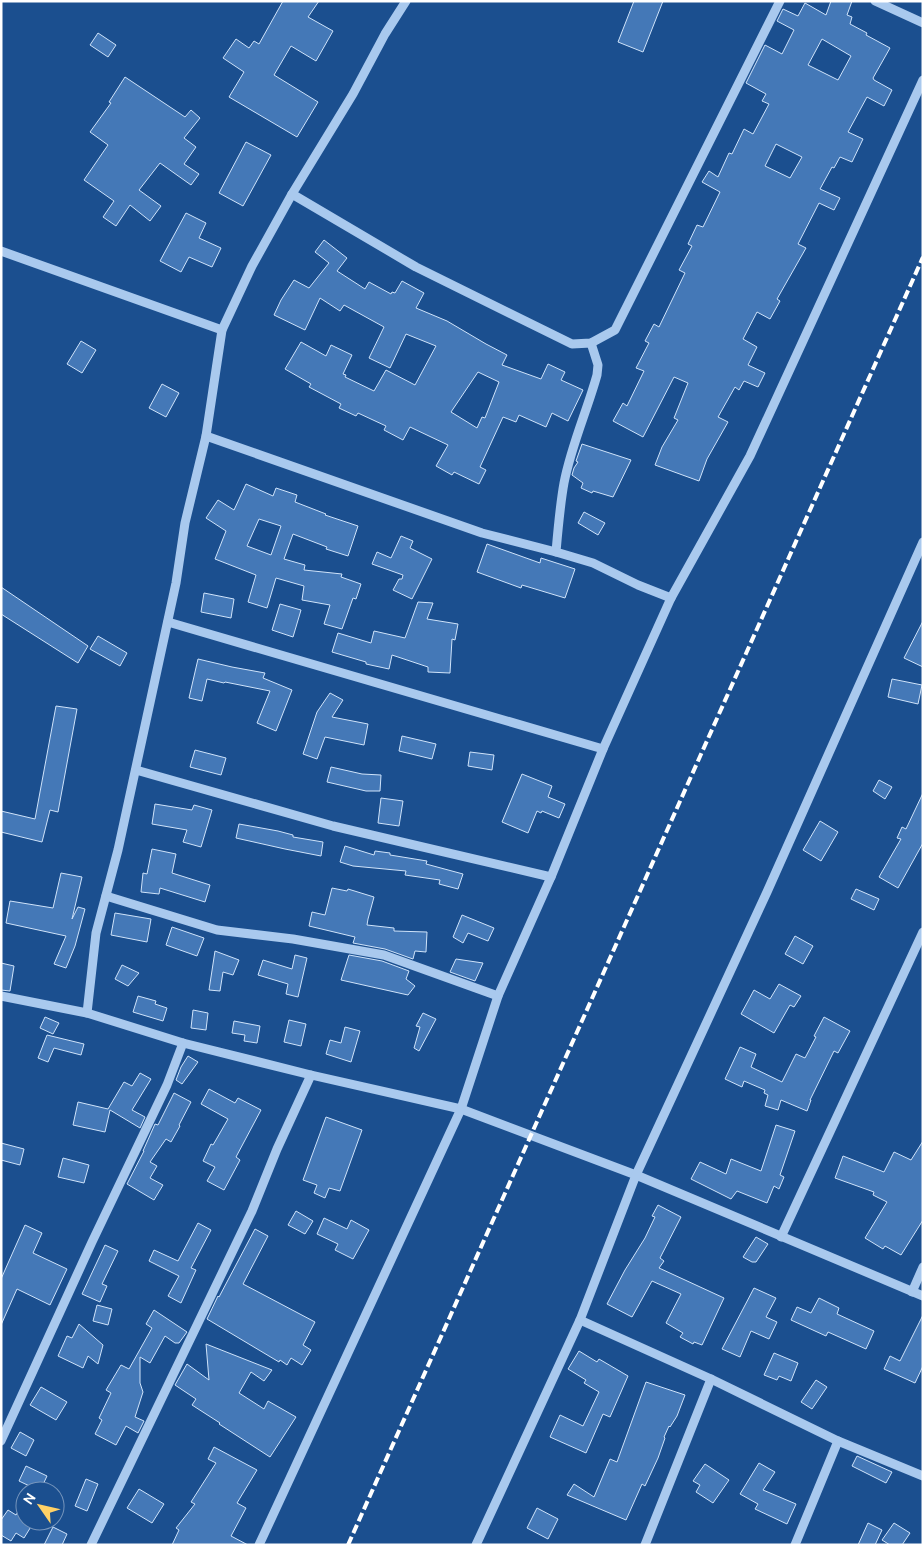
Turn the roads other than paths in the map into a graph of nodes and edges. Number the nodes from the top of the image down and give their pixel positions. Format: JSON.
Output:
{"nodes":[{"id":1,"x":406,"y":1,"type":"edge"},
{"id":2,"x":780,"y":1,"type":"edge"},
{"id":3,"x":875,"y":1,"type":"edge"},
{"id":4,"x":923,"y":23,"type":"edge"},
{"id":5,"x":923,"y":80,"type":"edge"},
{"id":6,"x":292,"y":194,"type":"junction"},
{"id":7,"x":1,"y":251,"type":"edge"},
{"id":8,"x":222,"y":330,"type":"junction"},
{"id":9,"x":591,"y":343,"type":"junction"},
{"id":10,"x":206,"y":436,"type":"junction"},
{"id":11,"x":923,"y":542,"type":"edge"},
{"id":12,"x":556,"y":552,"type":"junction"},
{"id":13,"x":671,"y":598,"type":"junction"},
{"id":14,"x":168,"y":622,"type":"junction"},
{"id":15,"x":603,"y":749,"type":"junction"},
{"id":16,"x":136,"y":770,"type":"junction"},
{"id":17,"x":551,"y":877,"type":"junction"},
{"id":18,"x":106,"y":896,"type":"junction"},
{"id":19,"x":923,"y":932,"type":"edge"},
{"id":20,"x":1,"y":996,"type":"edge"},
{"id":21,"x":498,"y":996,"type":"junction"},
{"id":22,"x":86,"y":1013,"type":"junction"},
{"id":23,"x":182,"y":1043,"type":"junction"},
{"id":24,"x":312,"y":1075,"type":"junction"},
{"id":25,"x":461,"y":1109,"type":"junction"},
{"id":26,"x":636,"y":1175,"type":"junction"},
{"id":27,"x":781,"y":1237,"type":"junction"},
{"id":28,"x":923,"y":1267,"type":"edge"},
{"id":29,"x":912,"y":1292,"type":"junction"},
{"id":30,"x":923,"y":1296,"type":"edge"},
{"id":31,"x":580,"y":1320,"type":"junction"},
{"id":32,"x":711,"y":1379,"type":"junction"},
{"id":33,"x":1,"y":1441,"type":"edge"},
{"id":34,"x":838,"y":1441,"type":"junction"},
{"id":35,"x":923,"y":1476,"type":"edge"},
{"id":36,"x":91,"y":1545,"type":"edge"},
{"id":37,"x":259,"y":1545,"type":"edge"},
{"id":38,"x":476,"y":1545,"type":"edge"},
{"id":39,"x":645,"y":1545,"type":"edge"},
{"id":40,"x":795,"y":1545,"type":"edge"}],
"edges":[{"from":1,"to":6,"type":"street"},
{"from":2,"to":9,"type":"street"},
{"from":3,"to":4,"type":"street"},
{"from":5,"to":13,"type":"street"},
{"from":6,"to":8,"type":"street"},
{"from":6,"to":9,"type":"street"},
{"from":7,"to":8,"type":"street"},
{"from":8,"to":10,"type":"street"},
{"from":9,"to":12,"type":"street"},
{"from":10,"to":12,"type":"street"},
{"from":10,"to":14,"type":"street"},
{"from":11,"to":26,"type":"street"},
{"from":12,"to":13,"type":"street"},
{"from":13,"to":15,"type":"street"},
{"from":14,"to":15,"type":"street"},
{"from":14,"to":16,"type":"street"},
{"from":15,"to":17,"type":"street"},
{"from":16,"to":17,"type":"street"},
{"from":16,"to":18,"type":"street"},
{"from":17,"to":21,"type":"street"},
{"from":18,"to":21,"type":"street"},
{"from":18,"to":22,"type":"street"},
{"from":19,"to":27,"type":"street"},
{"from":20,"to":22,"type":"street"},
{"from":21,"to":25,"type":"street"},
{"from":22,"to":23,"type":"street"},
{"from":23,"to":24,"type":"street"},
{"from":23,"to":33,"type":"street"},
{"from":24,"to":25,"type":"street"},
{"from":24,"to":36,"type":"street"},
{"from":25,"to":26,"type":"street"},
{"from":25,"to":37,"type":"street"},
{"from":26,"to":27,"type":"street"},
{"from":26,"to":31,"type":"street"},
{"from":27,"to":29,"type":"street"},
{"from":28,"to":29,"type":"street"},
{"from":29,"to":30,"type":"street"},
{"from":31,"to":32,"type":"street"},
{"from":31,"to":38,"type":"street"},
{"from":32,"to":34,"type":"street"},
{"from":32,"to":39,"type":"street"},
{"from":34,"to":35,"type":"street"},
{"from":34,"to":40,"type":"street"}]}
